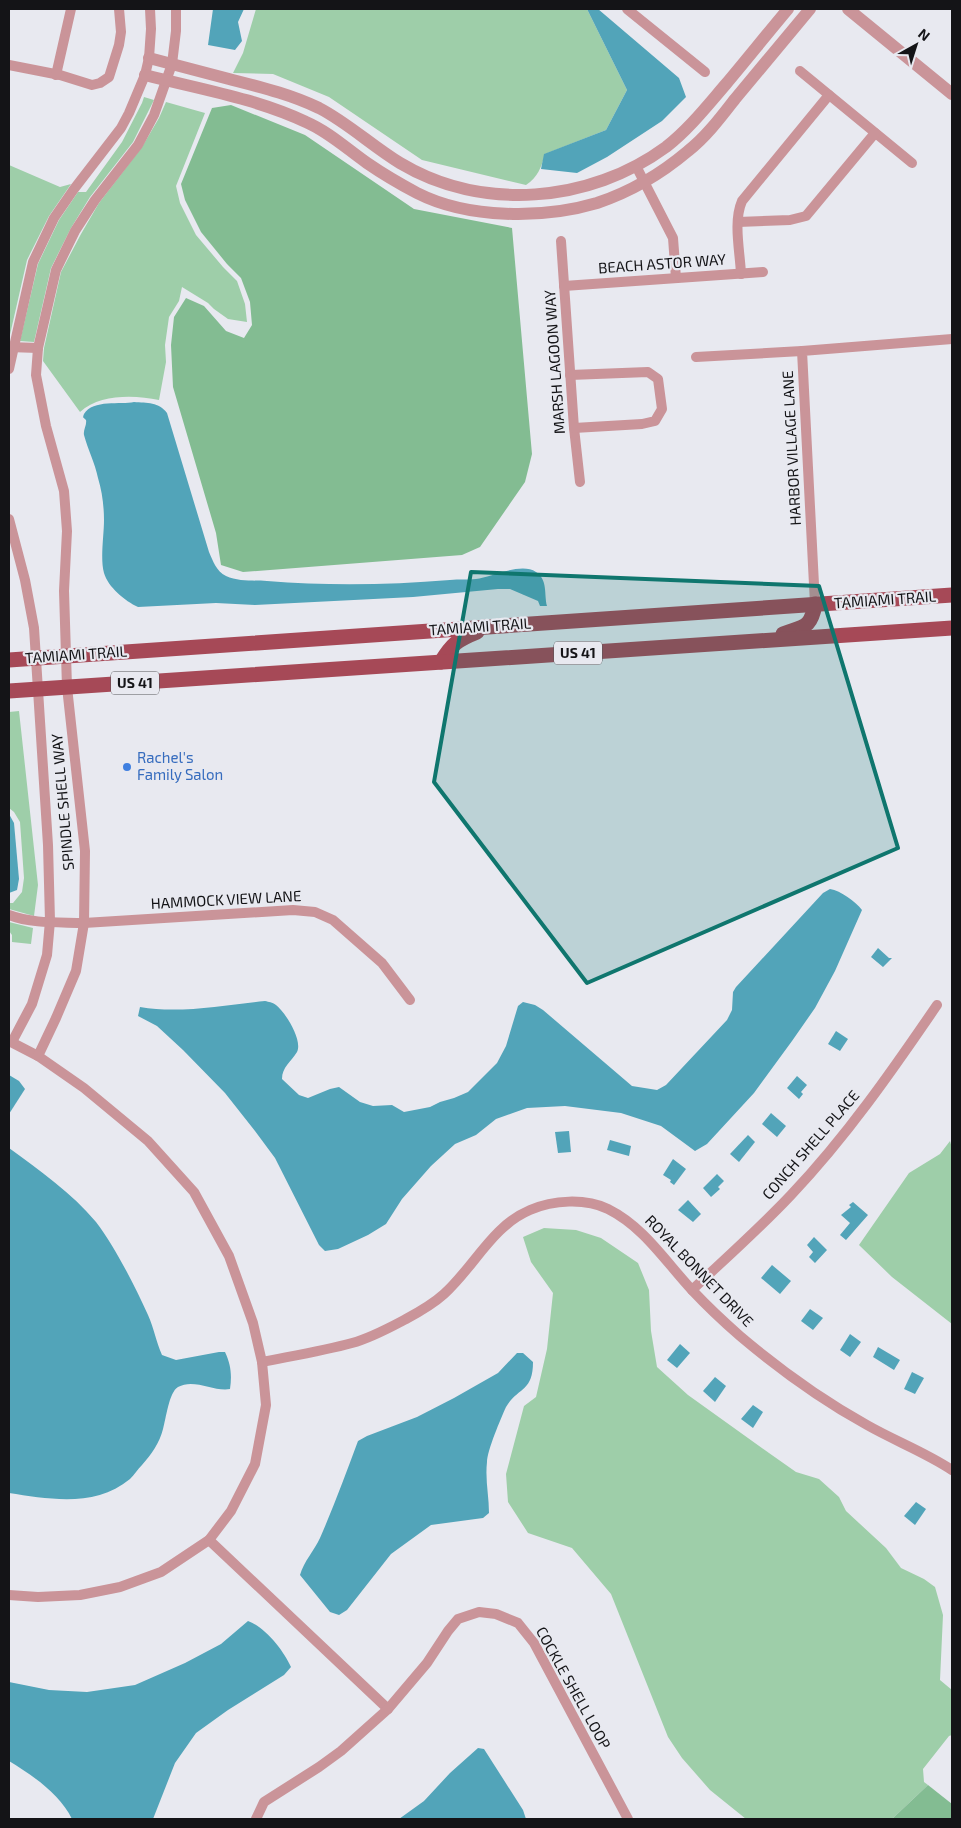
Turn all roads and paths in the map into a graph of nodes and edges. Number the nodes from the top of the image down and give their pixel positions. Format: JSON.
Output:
{"nodes":[{"id":1,"x":70,"y":9,"type":"edge"},
{"id":2,"x":119,"y":9,"type":"edge"},
{"id":3,"x":150,"y":9,"type":"edge"},
{"id":4,"x":176,"y":9,"type":"edge"},
{"id":5,"x":629,"y":9,"type":"edge"},
{"id":6,"x":788,"y":9,"type":"edge"},
{"id":7,"x":810,"y":9,"type":"edge"},
{"id":8,"x":848,"y":9,"type":"edge"},
{"id":9,"x":149,"y":58,"type":"junction"},
{"id":10,"x":172,"y":64,"type":"junction"},
{"id":11,"x":9,"y":65,"type":"edge"},
{"id":12,"x":800,"y":71,"type":"dead end"},
{"id":13,"x":706,"y":72,"type":"dead end"},
{"id":14,"x":56,"y":75,"type":"junction"},
{"id":15,"x":145,"y":75,"type":"junction"},
{"id":16,"x":167,"y":81,"type":"junction"},
{"id":17,"x":952,"y":94,"type":"edge"},
{"id":18,"x":829,"y":95,"type":"junction"},
{"id":19,"x":875,"y":133,"type":"junction"},
{"id":20,"x":912,"y":163,"type":"dead end"},
{"id":21,"x":636,"y":166,"type":"junction"},
{"id":22,"x":644,"y":182,"type":"junction"},
{"id":23,"x":738,"y":222,"type":"junction"},
{"id":24,"x":561,"y":241,"type":"dead end"},
{"id":25,"x":762,"y":272,"type":"dead end"},
{"id":26,"x":741,"y":274,"type":"junction"},
{"id":27,"x":676,"y":278,"type":"junction"},
{"id":28,"x":564,"y":286,"type":"junction"},
{"id":29,"x":952,"y":339,"type":"edge"},
{"id":30,"x":11,"y":347,"type":"edge"},
{"id":31,"x":38,"y":348,"type":"junction"},
{"id":32,"x":802,"y":351,"type":"junction"},
{"id":33,"x":696,"y":357,"type":"dead end"},
{"id":34,"x":9,"y":369,"type":"edge"},
{"id":35,"x":570,"y":374,"type":"junction"},
{"id":36,"x":574,"y":428,"type":"junction"},
{"id":37,"x":580,"y":482,"type":"dead end"},
{"id":38,"x":9,"y":519,"type":"edge"},
{"id":39,"x":952,"y":595,"type":"edge"},
{"id":40,"x":814,"y":604,"type":"junction"},
{"id":41,"x":492,"y":626,"type":"junction"},
{"id":42,"x":952,"y":628,"type":"edge"},
{"id":43,"x":770,"y":639,"type":"junction"},
{"id":44,"x":66,"y":656,"type":"junction"},
{"id":45,"x":36,"y":658,"type":"junction"},
{"id":46,"x":9,"y":660,"type":"edge"},
{"id":47,"x":441,"y":662,"type":"junction"},
{"id":48,"x":68,"y":687,"type":"junction"},
{"id":49,"x":38,"y":689,"type":"junction"},
{"id":50,"x":9,"y":691,"type":"edge"},
{"id":51,"x":9,"y":915,"type":"edge"},
{"id":52,"x":50,"y":921,"type":"junction"},
{"id":53,"x":84,"y":923,"type":"junction"},
{"id":54,"x":410,"y":1000,"type":"dead end"},
{"id":55,"x":937,"y":1005,"type":"dead end"},
{"id":56,"x":10,"y":1041,"type":"edge"},
{"id":57,"x":38,"y":1056,"type":"junction"},
{"id":58,"x":692,"y":1290,"type":"junction"},
{"id":59,"x":262,"y":1362,"type":"junction"},
{"id":60,"x":952,"y":1470,"type":"edge"},
{"id":61,"x":209,"y":1540,"type":"junction"},
{"id":62,"x":9,"y":1595,"type":"edge"},
{"id":63,"x":388,"y":1709,"type":"junction"},
{"id":64,"x":256,"y":1819,"type":"edge"},
{"id":65,"x":628,"y":1819,"type":"edge"}],
"edges":[{"from":1,"to":14,"type":"street"},
{"from":2,"to":14,"type":"street"},
{"from":3,"to":9,"type":"street"},
{"from":4,"to":10,"type":"street","name":"SPINDLE SHELL WAY"},
{"from":5,"to":13,"type":"street"},
{"from":6,"to":21,"type":"street"},
{"from":7,"to":22,"type":"street"},
{"from":8,"to":17,"type":"street"},
{"from":9,"to":10,"type":"street"},
{"from":9,"to":15,"type":"street"},
{"from":10,"to":16,"type":"street","name":"SPINDLE SHELL WAY"},
{"from":10,"to":21,"type":"street"},
{"from":11,"to":14,"type":"street"},
{"from":12,"to":18,"type":"street"},
{"from":15,"to":16,"type":"street"},
{"from":15,"to":30,"type":"street"},
{"from":16,"to":22,"type":"street"},
{"from":16,"to":31,"type":"street","name":"SPINDLE SHELL WAY"},
{"from":18,"to":19,"type":"street"},
{"from":18,"to":23,"type":"street"},
{"from":19,"to":20,"type":"street"},
{"from":19,"to":23,"type":"street"},
{"from":21,"to":22,"type":"street"},
{"from":22,"to":27,"type":"street"},
{"from":23,"to":26,"type":"street"},
{"from":24,"to":28,"type":"street","name":"MARSH LAGOON WAY"},
{"from":25,"to":26,"type":"street","name":"BEACH ASTOR WAY"},
{"from":26,"to":27,"type":"street","name":"BEACH ASTOR WAY"},
{"from":27,"to":28,"type":"street","name":"BEACH ASTOR WAY"},
{"from":28,"to":35,"type":"street","name":"MARSH LAGOON WAY"},
{"from":29,"to":32,"type":"street","name":"HARBOR VILLAGE LANE"},
{"from":30,"to":31,"type":"street"},
{"from":30,"to":34,"type":"street"},
{"from":31,"to":44,"type":"street","name":"SPINDLE SHELL WAY"},
{"from":32,"to":33,"type":"street"},
{"from":32,"to":40,"type":"street","name":"HARBOR VILLAGE LANE"},
{"from":35,"to":36,"type":"street","name":"MARSH LAGOON WAY"},
{"from":35,"to":36,"type":"street"},
{"from":36,"to":37,"type":"street","name":"MARSH LAGOON WAY"},
{"from":38,"to":45,"type":"street","name":"SPINDLE SHELL WAY"},
{"from":39,"to":40,"type":"main road","name":"TAMIAMI TRAIL","number":"US 41"},
{"from":40,"to":41,"type":"main road","name":"TAMIAMI TRAIL","number":"US 41"},
{"from":40,"to":43,"type":"main road"},
{"from":41,"to":44,"type":"main road","name":"TAMIAMI TRAIL","number":"US 41"},
{"from":41,"to":47,"type":"main road"},
{"from":42,"to":43,"type":"main road","name":"TAMIAMI TRAIL","number":"US 41"},
{"from":43,"to":47,"type":"main road","name":"TAMIAMI TRAIL","number":"US 41"},
{"from":44,"to":45,"type":"main road","name":"TAMIAMI TRAIL","number":"US 41"},
{"from":44,"to":48,"type":"street","name":"SPINDLE SHELL WAY"},
{"from":45,"to":46,"type":"main road","name":"TAMIAMI TRAIL","number":"US 41"},
{"from":45,"to":49,"type":"street","name":"SPINDLE SHELL WAY"},
{"from":47,"to":48,"type":"main road","name":"TAMIAMI TRAIL","number":"US 41"},
{"from":48,"to":49,"type":"main road","name":"TAMIAMI TRAIL","number":"US 41"},
{"from":48,"to":53,"type":"street","name":"SPINDLE SHELL WAY"},
{"from":49,"to":50,"type":"main road","name":"TAMIAMI TRAIL","number":"US 41"},
{"from":49,"to":52,"type":"street","name":"SPINDLE SHELL WAY"},
{"from":51,"to":52,"type":"street","name":"HAMMOCK VIEW LANE"},
{"from":52,"to":53,"type":"street","name":"HAMMOCK VIEW LANE"},
{"from":52,"to":56,"type":"street","name":"SPINDLE SHELL WAY"},
{"from":53,"to":54,"type":"street","name":"HAMMOCK VIEW LANE"},
{"from":53,"to":57,"type":"street","name":"SPINDLE SHELL WAY"},
{"from":55,"to":58,"type":"street","name":"CONCH SHELL PLACE"},
{"from":56,"to":57,"type":"street"},
{"from":57,"to":59,"type":"street"},
{"from":58,"to":59,"type":"street","name":"ROYAL BONNET DRIVE"},
{"from":58,"to":60,"type":"street","name":"ROYAL BONNET DRIVE"},
{"from":59,"to":61,"type":"street"},
{"from":61,"to":62,"type":"street"},
{"from":61,"to":63,"type":"street"},
{"from":63,"to":64,"type":"street","name":"COCKLE SHELL LOOP"},
{"from":63,"to":65,"type":"street","name":"COCKLE SHELL LOOP"}]}
